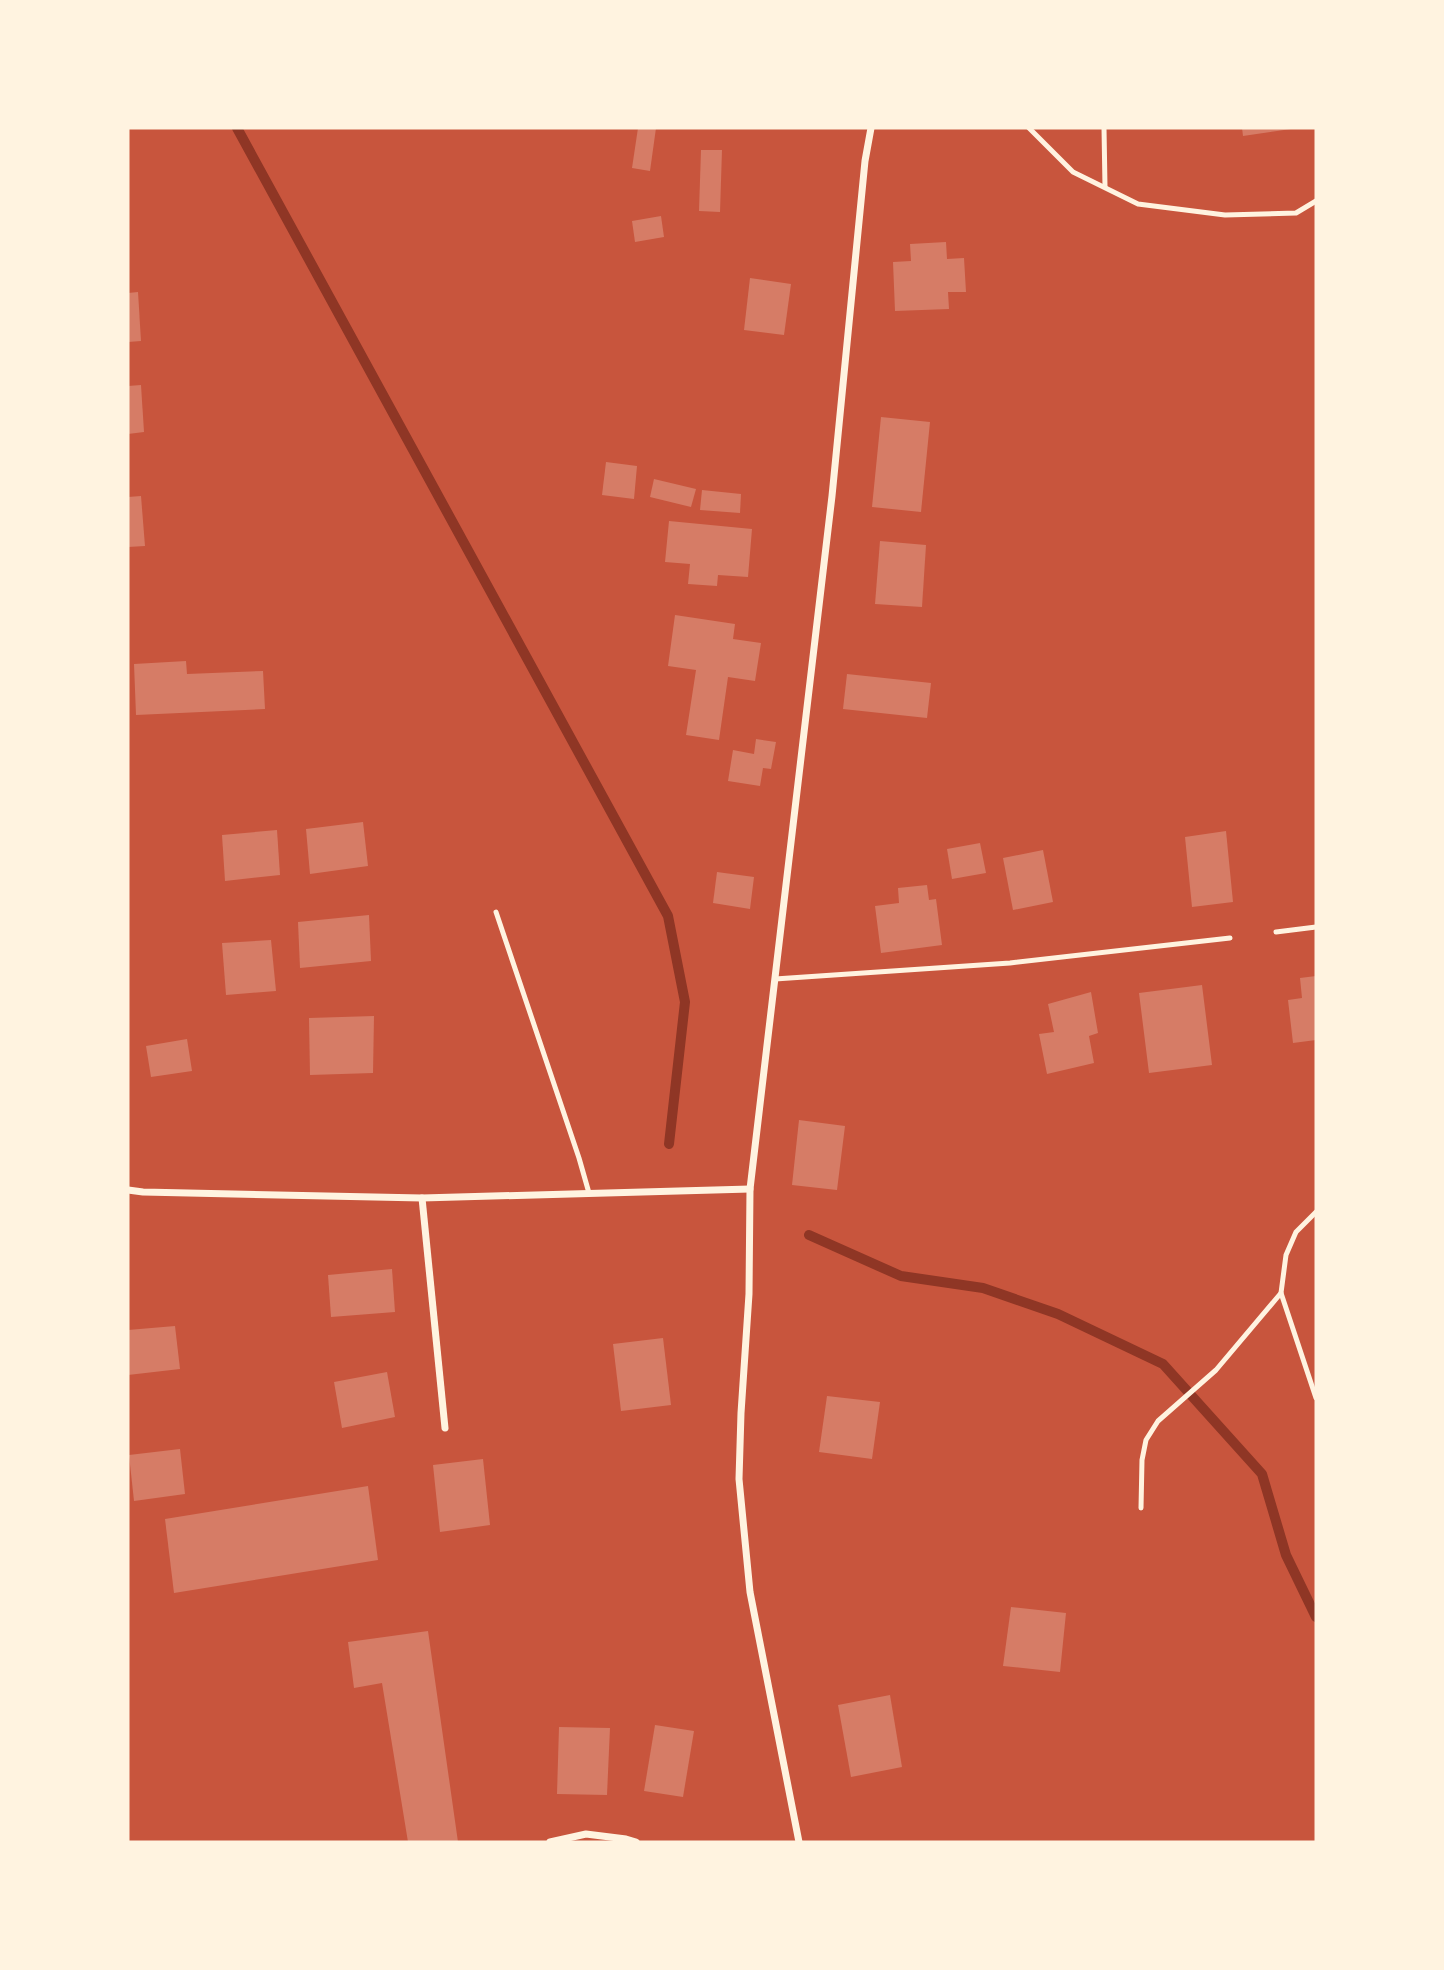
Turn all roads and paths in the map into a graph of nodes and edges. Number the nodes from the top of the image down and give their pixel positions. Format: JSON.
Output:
{"nodes":[{"id":1,"x":871,"y":128,"type":"edge"},
{"id":2,"x":1029,"y":128,"type":"edge"},
{"id":3,"x":1104,"y":128,"type":"edge"},
{"id":4,"x":1105,"y":187,"type":"junction"},
{"id":5,"x":1316,"y":201,"type":"edge"},
{"id":6,"x":496,"y":912,"type":"dead end"},
{"id":7,"x":1316,"y":927,"type":"edge"},
{"id":8,"x":1276,"y":932,"type":"dead end"},
{"id":9,"x":1230,"y":938,"type":"dead end"},
{"id":10,"x":775,"y":979,"type":"junction"},
{"id":11,"x":128,"y":1189,"type":"edge"},
{"id":12,"x":750,"y":1189,"type":"junction"},
{"id":13,"x":589,"y":1193,"type":"junction"},
{"id":14,"x":422,"y":1198,"type":"junction"},
{"id":15,"x":1316,"y":1212,"type":"edge"},
{"id":16,"x":1281,"y":1293,"type":"junction"},
{"id":17,"x":1316,"y":1398,"type":"edge"},
{"id":18,"x":445,"y":1428,"type":"dead end"},
{"id":19,"x":1141,"y":1508,"type":"dead end"},
{"id":20,"x":550,"y":1842,"type":"edge"},
{"id":21,"x":636,"y":1842,"type":"edge"},
{"id":22,"x":799,"y":1842,"type":"edge"}],
"edges":[{"from":1,"to":10,"type":"street"},
{"from":2,"to":4,"type":"lane"},
{"from":3,"to":4,"type":"lane"},
{"from":4,"to":5,"type":"lane"},
{"from":6,"to":13,"type":"lane"},
{"from":7,"to":8,"type":"lane"},
{"from":9,"to":10,"type":"lane"},
{"from":10,"to":12,"type":"street"},
{"from":11,"to":14,"type":"street"},
{"from":12,"to":13,"type":"street"},
{"from":12,"to":22,"type":"street"},
{"from":13,"to":14,"type":"street"},
{"from":14,"to":18,"type":"street"},
{"from":15,"to":16,"type":"lane"},
{"from":16,"to":17,"type":"lane"},
{"from":16,"to":19,"type":"lane"},
{"from":20,"to":21,"type":"street"}]}
